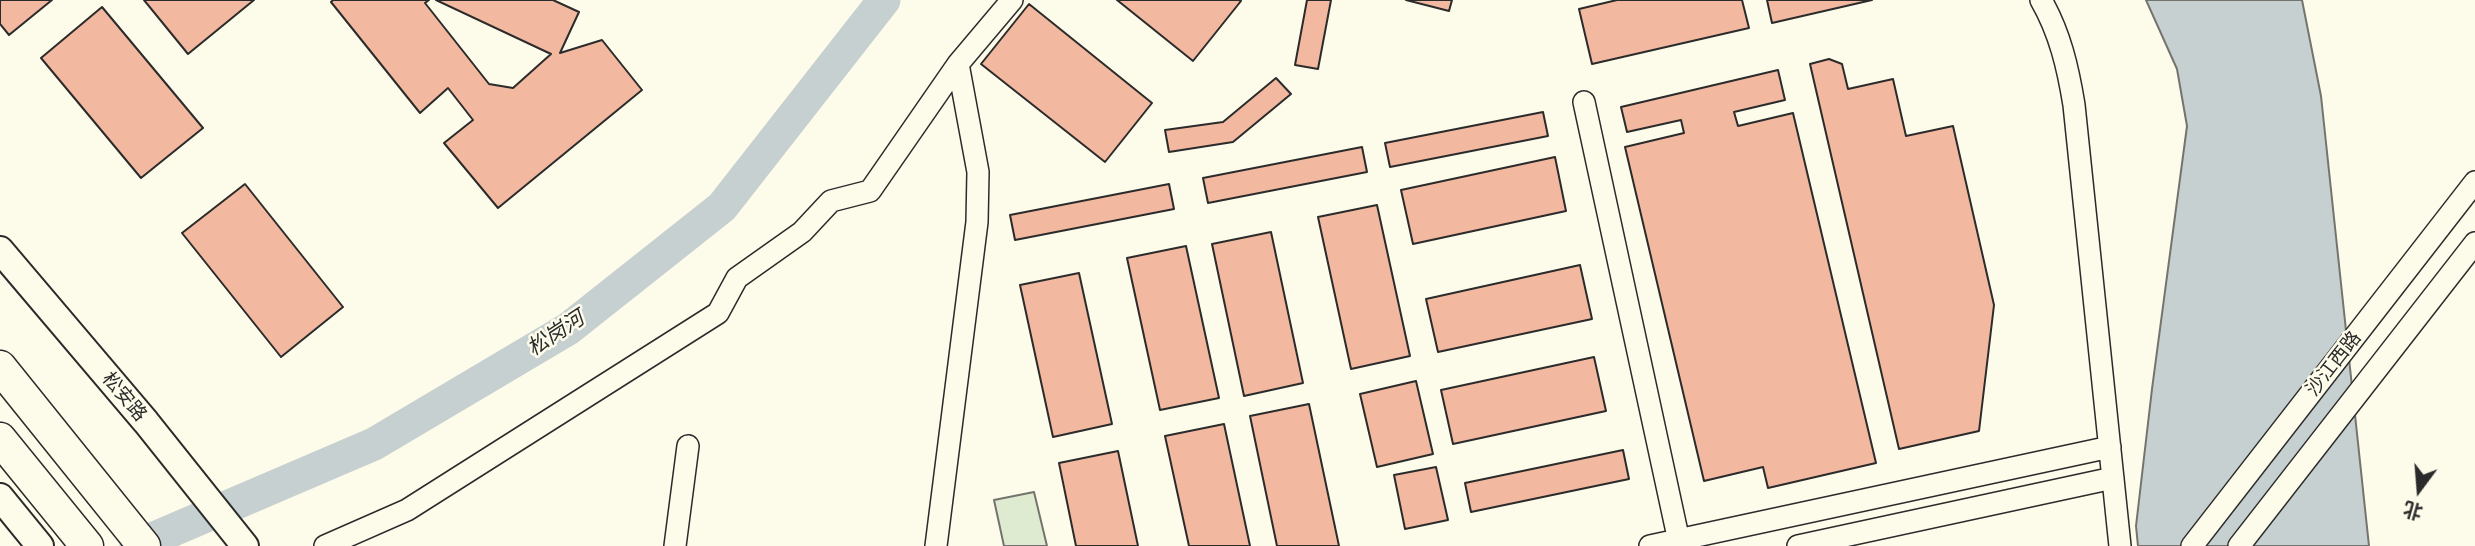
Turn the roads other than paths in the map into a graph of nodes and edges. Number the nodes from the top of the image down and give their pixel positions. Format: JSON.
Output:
{"nodes":[{"id":1,"x":1012,"y":0,"type":"edge"},
{"id":2,"x":2041,"y":0,"type":"edge"},
{"id":3,"x":958,"y":64,"type":"junction"},
{"id":4,"x":1584,"y":102,"type":"dead end"},
{"id":5,"x":2475,"y":182,"type":"edge"},
{"id":6,"x":2475,"y":243,"type":"edge"},
{"id":7,"x":0,"y":250,"type":"edge"},
{"id":8,"x":0,"y":367,"type":"edge"},
{"id":9,"x":0,"y":439,"type":"edge"},
{"id":10,"x":688,"y":446,"type":"dead end"},
{"id":11,"x":2110,"y":447,"type":"junction"},
{"id":12,"x":2113,"y":478,"type":"junction"},
{"id":13,"x":0,"y":497,"type":"edge"},
{"id":14,"x":1679,"y":543,"type":"edge"},
{"id":15,"x":40,"y":546,"type":"edge"},
{"id":16,"x":87,"y":546,"type":"edge"},
{"id":17,"x":144,"y":546,"type":"edge"},
{"id":18,"x":245,"y":546,"type":"edge"},
{"id":19,"x":326,"y":546,"type":"edge"},
{"id":20,"x":675,"y":546,"type":"edge"},
{"id":21,"x":936,"y":546,"type":"edge"},
{"id":22,"x":1650,"y":546,"type":"edge"},
{"id":23,"x":1798,"y":546,"type":"edge"},
{"id":24,"x":2120,"y":546,"type":"edge"},
{"id":25,"x":2192,"y":546,"type":"edge"},
{"id":26,"x":2239,"y":546,"type":"edge"}],
"edges":[{"from":1,"to":3,"type":"street"},
{"from":2,"to":11,"type":"street"},
{"from":3,"to":19,"type":"street"},
{"from":3,"to":21,"type":"street"},
{"from":4,"to":14,"type":"street"},
{"from":5,"to":25,"type":"street","name":"沙江西路"},
{"from":6,"to":26,"type":"street","name":"沙江西路"},
{"from":7,"to":18,"type":"main road","name":"松安路"},
{"from":8,"to":17,"type":"highway"},
{"from":9,"to":16,"type":"highway"},
{"from":10,"to":20,"type":"street"},
{"from":11,"to":12,"type":"street"},
{"from":11,"to":14,"type":"street"},
{"from":12,"to":23,"type":"street"},
{"from":12,"to":24,"type":"street"},
{"from":13,"to":15,"type":"main road"},
{"from":14,"to":22,"type":"street"}]}
